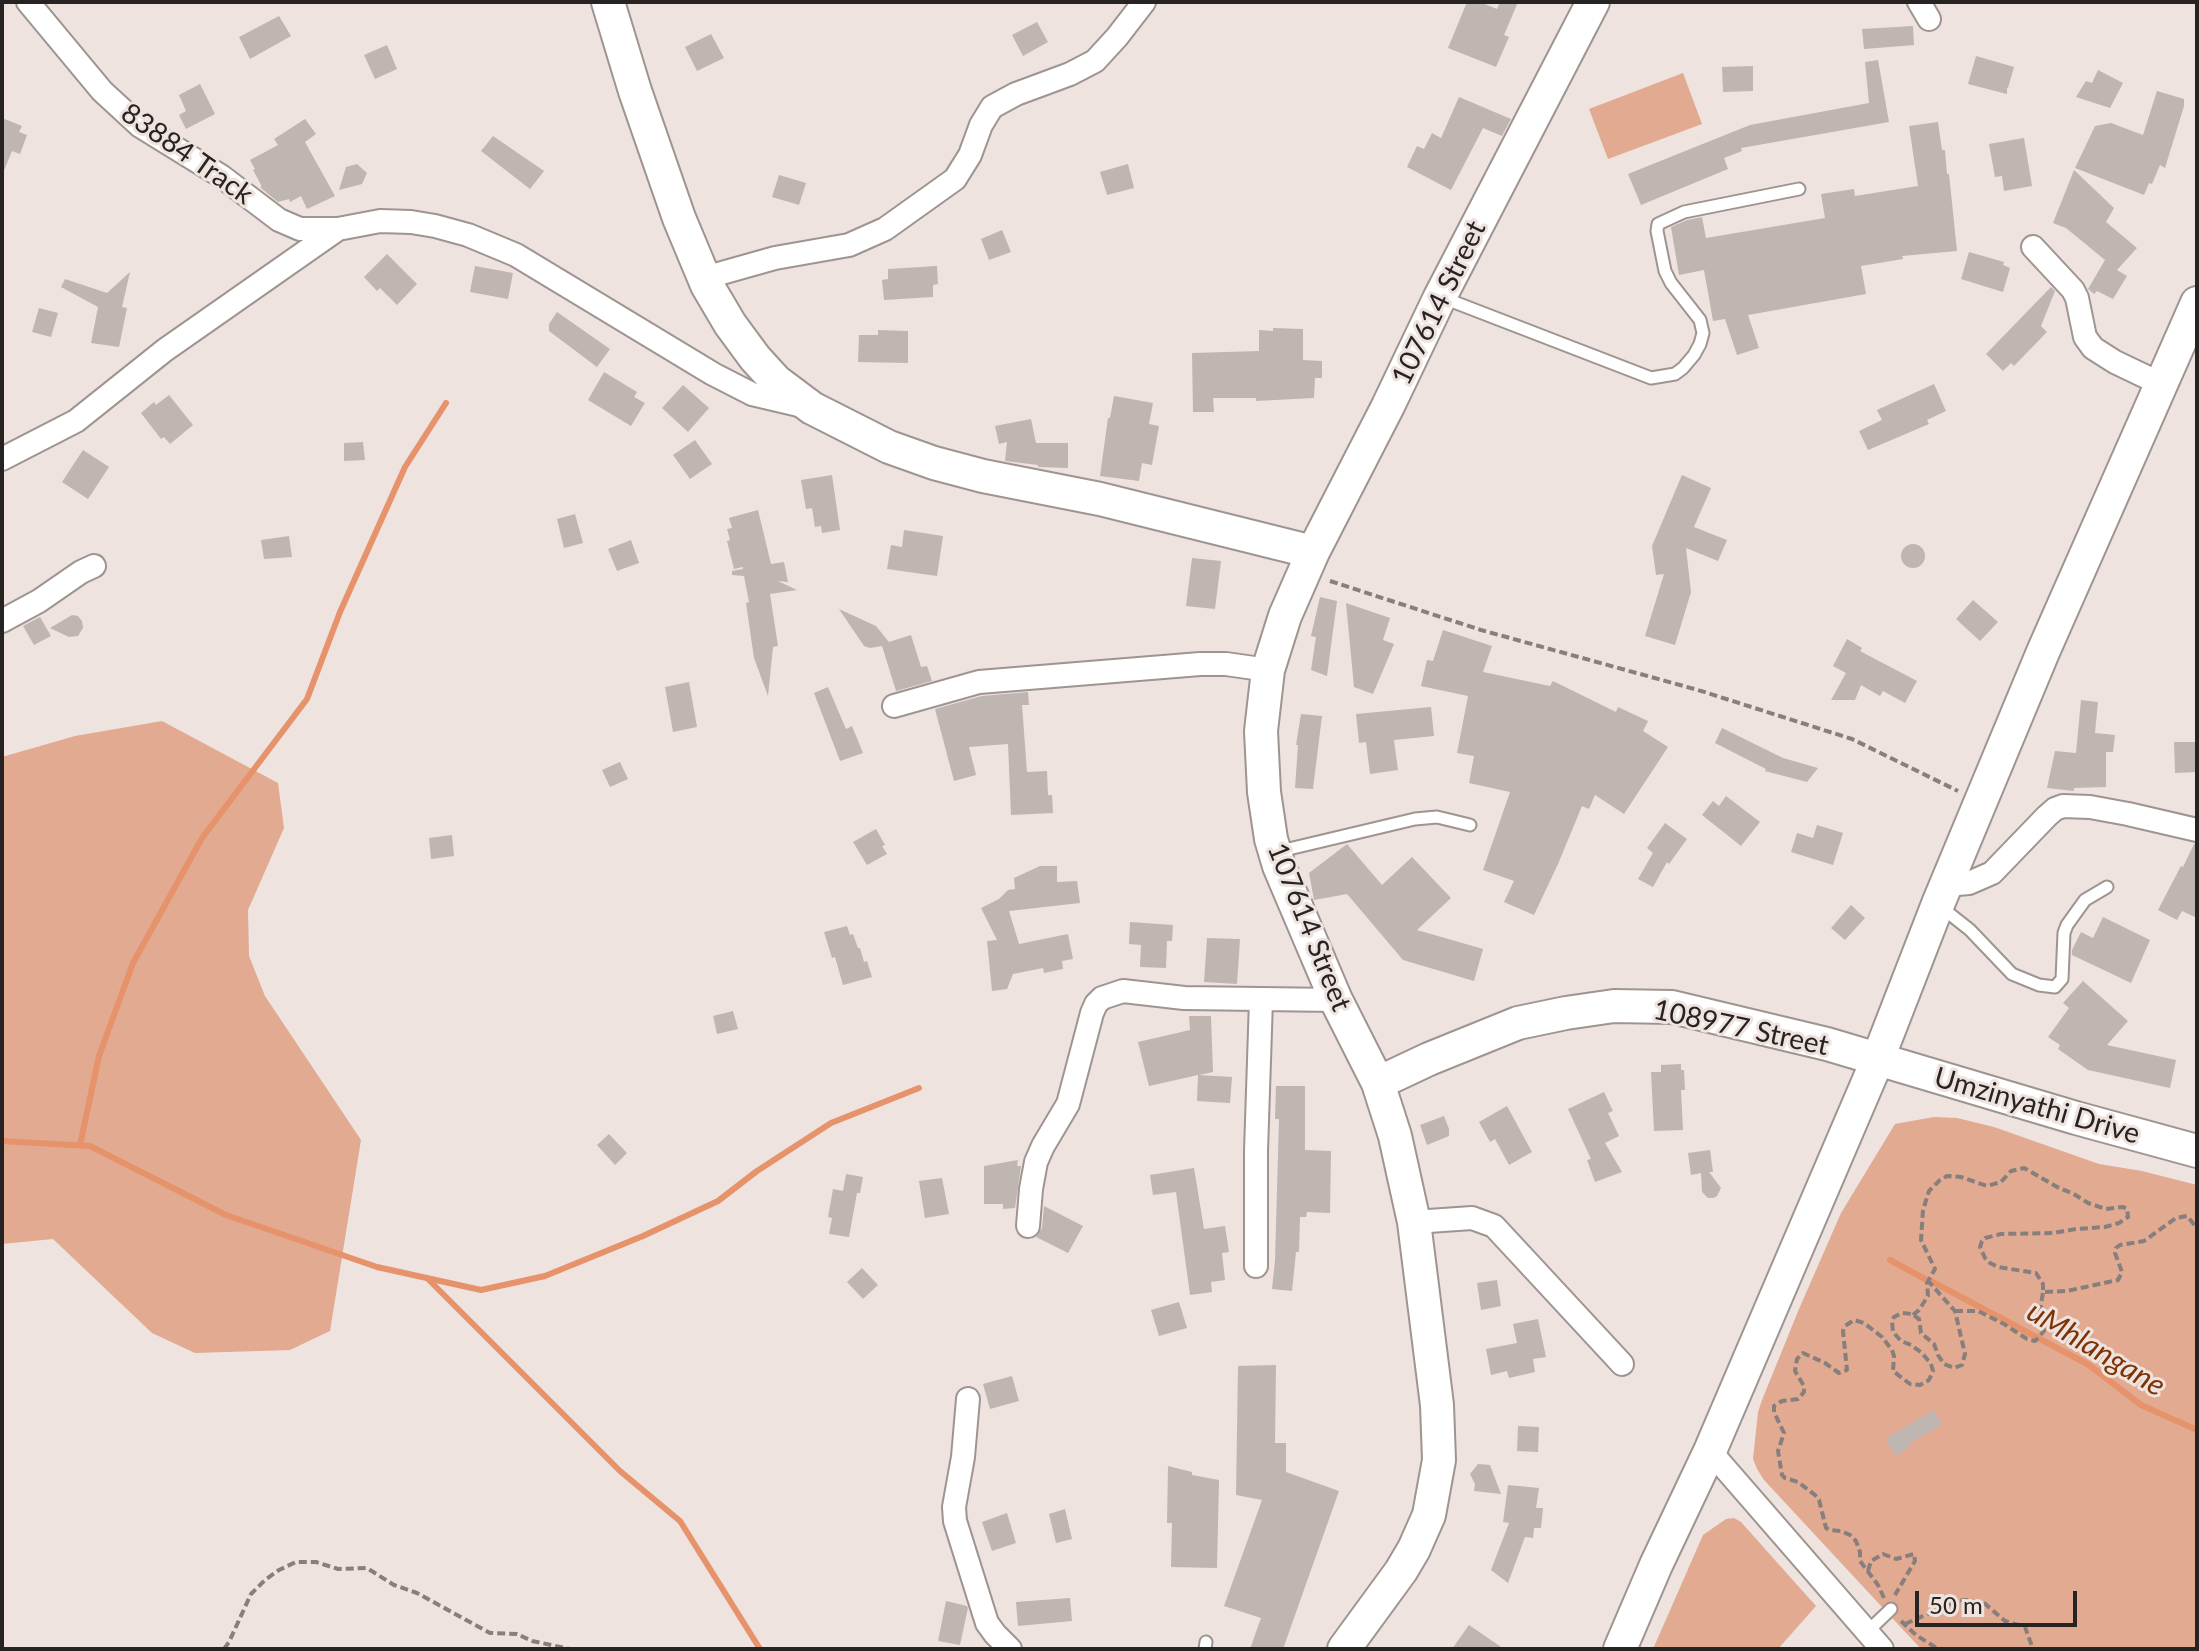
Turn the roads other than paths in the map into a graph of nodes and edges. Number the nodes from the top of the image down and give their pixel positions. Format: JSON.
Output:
{"nodes":[{"id":1,"x":28,"y":2,"type":"edge"},
{"id":2,"x":608,"y":2,"type":"edge"},
{"id":3,"x":1144,"y":2,"type":"edge"},
{"id":4,"x":1593,"y":2,"type":"edge"},
{"id":5,"x":1799,"y":189,"type":"dead end"},
{"id":6,"x":338,"y":229,"type":"junction"},
{"id":7,"x":2033,"y":247,"type":"dead end"},
{"id":8,"x":704,"y":278,"type":"junction"},
{"id":9,"x":1440,"y":297,"type":"junction"},
{"id":10,"x":2197,"y":303,"type":"edge"},
{"id":11,"x":2161,"y":384,"type":"junction"},
{"id":12,"x":812,"y":408,"type":"junction"},
{"id":13,"x":2,"y":459,"type":"edge"},
{"id":14,"x":1309,"y":563,"type":"junction"},
{"id":15,"x":94,"y":566,"type":"dead end"},
{"id":16,"x":2,"y":621,"type":"edge"},
{"id":17,"x":1268,"y":670,"type":"junction"},
{"id":18,"x":894,"y":706,"type":"dead end"},
{"id":19,"x":1470,"y":825,"type":"dead end"},
{"id":20,"x":2197,"y":830,"type":"edge"},
{"id":21,"x":1275,"y":853,"type":"junction"},
{"id":22,"x":2107,"y":887,"type":"dead end"},
{"id":23,"x":1942,"y":895,"type":"junction"},
{"id":24,"x":1261,"y":1000,"type":"junction"},
{"id":25,"x":1336,"y":1000,"type":"junction"},
{"id":26,"x":1877,"y":1061,"type":"junction"},
{"id":27,"x":1378,"y":1083,"type":"junction"},
{"id":28,"x":2197,"y":1151,"type":"edge"},
{"id":29,"x":1414,"y":1222,"type":"junction"},
{"id":30,"x":1028,"y":1226,"type":"dead end"},
{"id":31,"x":1256,"y":1266,"type":"dead end"},
{"id":32,"x":1622,"y":1364,"type":"dead end"},
{"id":33,"x":968,"y":1399,"type":"dead end"},
{"id":34,"x":1710,"y":1451,"type":"junction"},
{"id":35,"x":1891,"y":1609,"type":"road end"},
{"id":36,"x":1874,"y":1641,"type":"edge"},
{"id":37,"x":1010,"y":1649,"type":"edge"},
{"id":38,"x":1344,"y":1649,"type":"edge"},
{"id":39,"x":1620,"y":1649,"type":"edge"}],
"edges":[{"from":1,"to":6,"type":"street","name":"83884 Track"},
{"from":2,"to":8,"type":"street"},
{"from":3,"to":8,"type":"street"},
{"from":4,"to":9,"type":"street","name":"107614 Street"},
{"from":5,"to":9,"type":"lane"},
{"from":6,"to":12,"type":"street"},
{"from":6,"to":13,"type":"street"},
{"from":7,"to":11,"type":"street"},
{"from":8,"to":12,"type":"street"},
{"from":9,"to":14,"type":"street","name":"107614 Street"},
{"from":10,"to":11,"type":"street"},
{"from":11,"to":23,"type":"street"},
{"from":12,"to":14,"type":"street"},
{"from":14,"to":17,"type":"street","name":"107614 Street"},
{"from":15,"to":16,"type":"street"},
{"from":17,"to":18,"type":"street"},
{"from":17,"to":21,"type":"street","name":"107614 Street"},
{"from":19,"to":21,"type":"lane"},
{"from":20,"to":23,"type":"street"},
{"from":21,"to":25,"type":"street","name":"107614 Street"},
{"from":22,"to":23,"type":"lane"},
{"from":23,"to":26,"type":"street"},
{"from":24,"to":25,"type":"street"},
{"from":24,"to":30,"type":"street"},
{"from":24,"to":31,"type":"street"},
{"from":25,"to":27,"type":"street","name":"107614 Street"},
{"from":26,"to":27,"type":"street","name":"108977 Street"},
{"from":26,"to":28,"type":"street","name":"Umzinyathi Drive"},
{"from":26,"to":34,"type":"street"},
{"from":27,"to":29,"type":"street","name":"107614 Street"},
{"from":29,"to":32,"type":"street"},
{"from":29,"to":38,"type":"street","name":"107614 Street"},
{"from":33,"to":37,"type":"street"},
{"from":34,"to":36,"type":"street"},
{"from":34,"to":39,"type":"street"},
{"from":35,"to":36,"type":"lane"}]}
